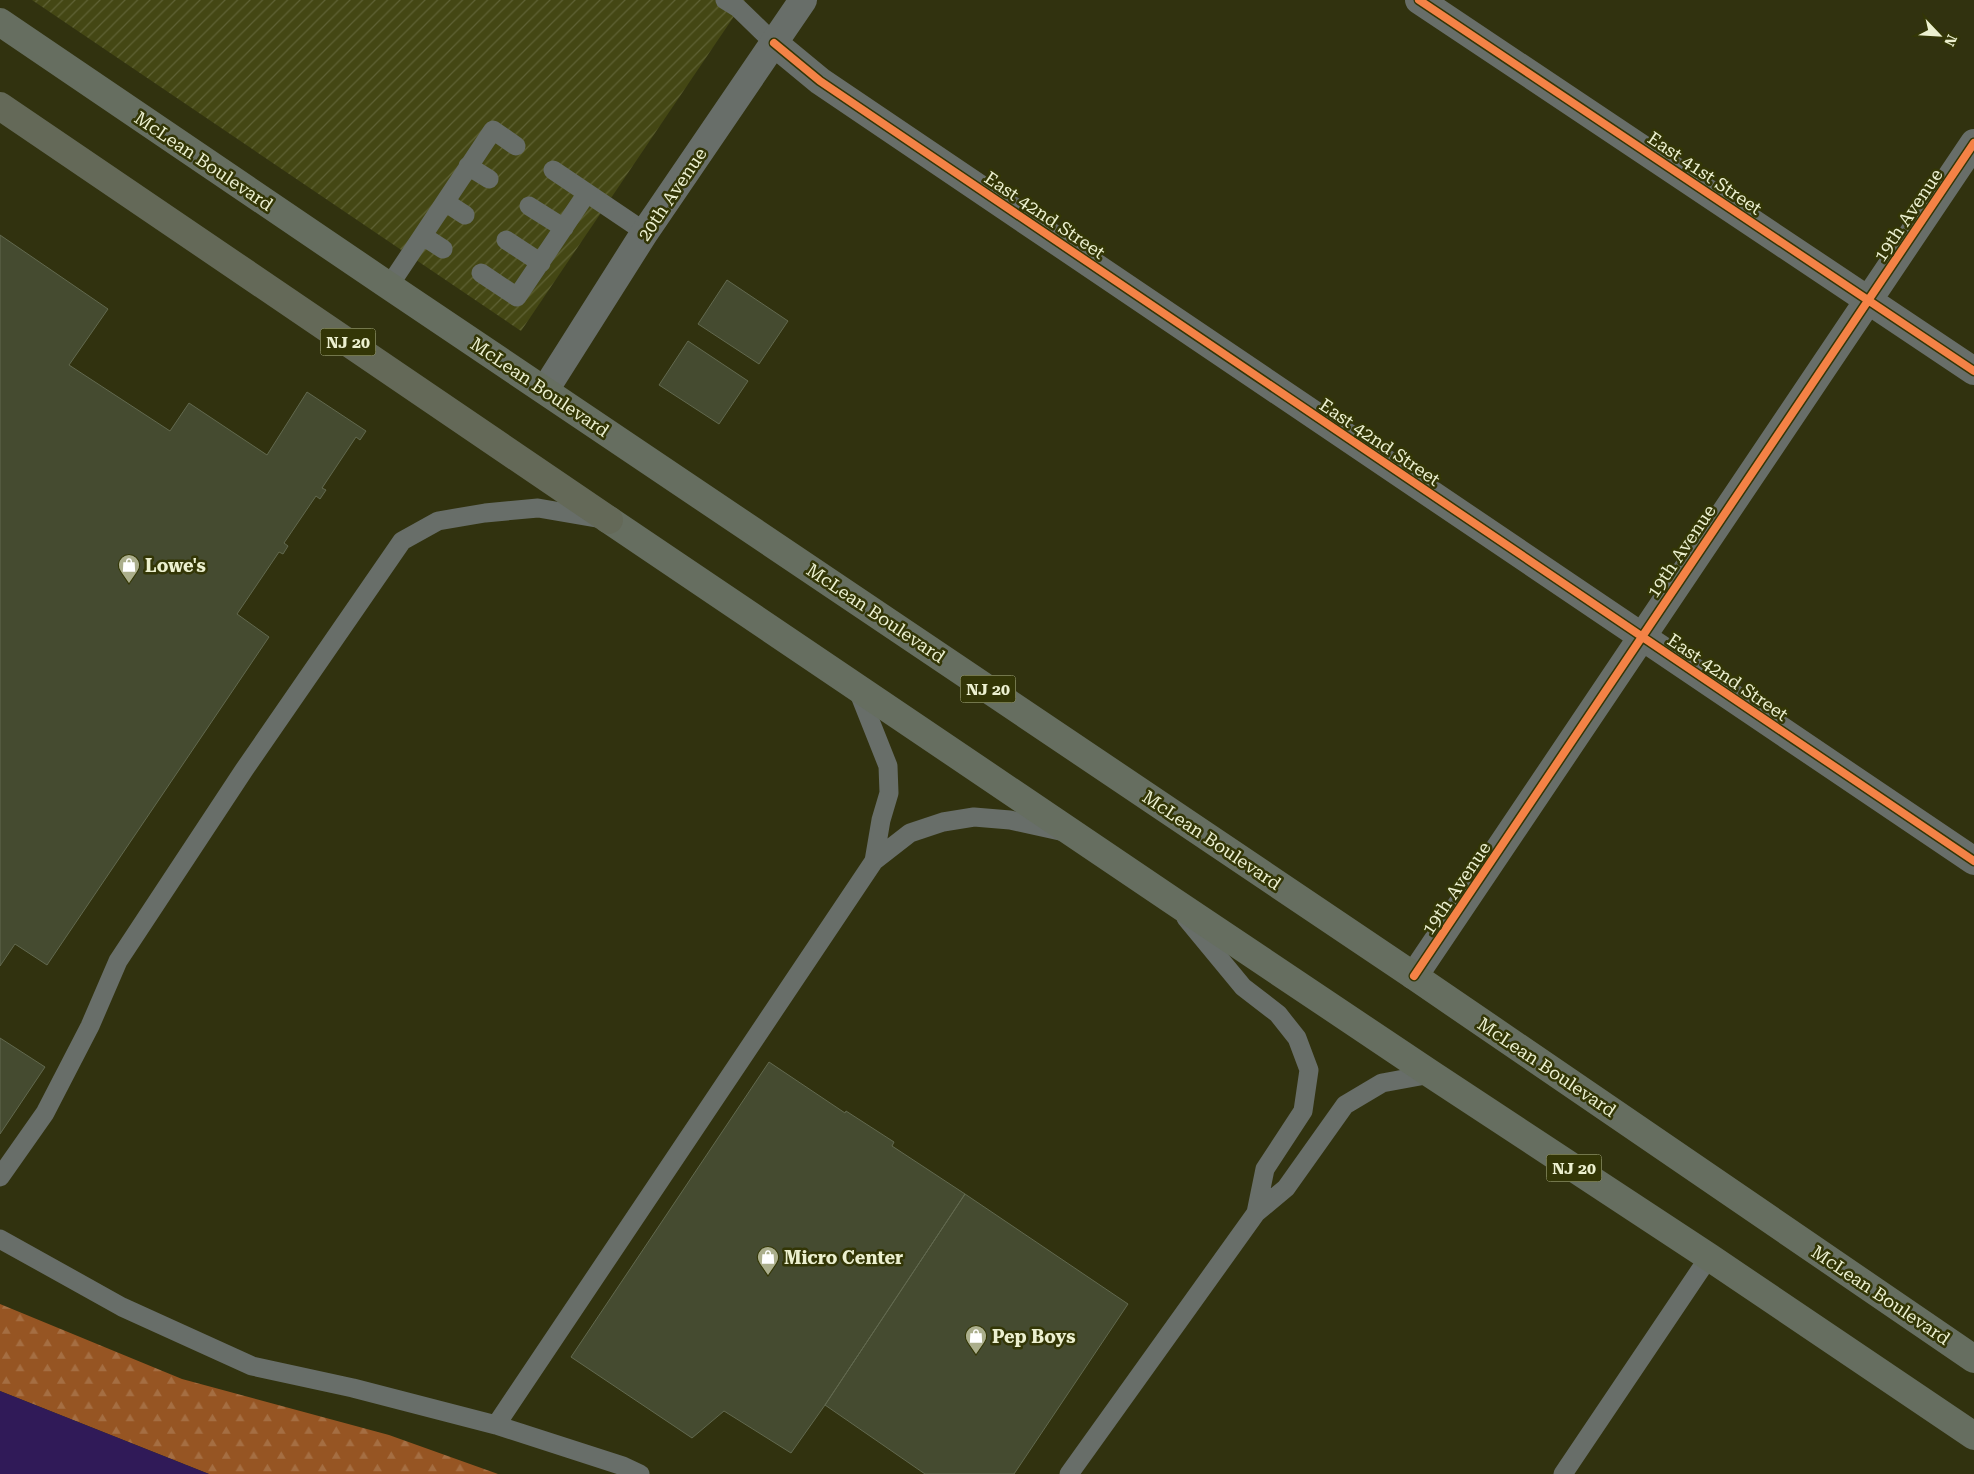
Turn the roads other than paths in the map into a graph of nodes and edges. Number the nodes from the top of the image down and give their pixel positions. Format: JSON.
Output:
{"nodes":[{"id":1,"x":725,"y":0,"type":"edge"},
{"id":2,"x":803,"y":0,"type":"edge"},
{"id":3,"x":1419,"y":0,"type":"edge"},
{"id":4,"x":0,"y":22,"type":"edge"},
{"id":5,"x":774,"y":43,"type":"junction"},
{"id":6,"x":0,"y":106,"type":"edge"},
{"id":7,"x":1974,"y":143,"type":"edge"},
{"id":8,"x":516,"y":146,"type":"dead end"},
{"id":9,"x":468,"y":166,"type":"junction"},
{"id":10,"x":552,"y":170,"type":"dead end"},
{"id":11,"x":490,"y":179,"type":"dead end"},
{"id":12,"x":587,"y":193,"type":"junction"},
{"id":13,"x":445,"y":202,"type":"junction"},
{"id":14,"x":529,"y":206,"type":"dead end"},
{"id":15,"x":465,"y":215,"type":"dead end"},
{"id":16,"x":564,"y":228,"type":"junction"},
{"id":17,"x":645,"y":232,"type":"junction"},
{"id":18,"x":423,"y":236,"type":"junction"},
{"id":19,"x":506,"y":240,"type":"dead end"},
{"id":20,"x":443,"y":249,"type":"dead end"},
{"id":21,"x":540,"y":263,"type":"junction"},
{"id":22,"x":481,"y":273,"type":"dead end"},
{"id":23,"x":389,"y":286,"type":"junction"},
{"id":24,"x":1869,"y":300,"type":"junction"},
{"id":25,"x":1974,"y":371,"type":"edge"},
{"id":26,"x":545,"y":390,"type":"junction"},
{"id":27,"x":609,"y":520,"type":"junction"},
{"id":28,"x":1642,"y":637,"type":"junction"},
{"id":29,"x":856,"y":687,"type":"junction"},
{"id":30,"x":1071,"y":833,"type":"junction"},
{"id":31,"x":874,"y":861,"type":"junction"},
{"id":32,"x":1974,"y":861,"type":"edge"},
{"id":33,"x":1173,"y":901,"type":"junction"},
{"id":34,"x":1414,"y":976,"type":"junction"},
{"id":35,"x":1431,"y":1074,"type":"junction"},
{"id":36,"x":0,"y":1177,"type":"edge"},
{"id":37,"x":1256,"y":1213,"type":"junction"},
{"id":38,"x":0,"y":1240,"type":"edge"},
{"id":39,"x":1709,"y":1257,"type":"junction"},
{"id":40,"x":1974,"y":1359,"type":"edge"},
{"id":41,"x":496,"y":1425,"type":"junction"},
{"id":42,"x":1974,"y":1436,"type":"edge"},
{"id":43,"x":640,"y":1474,"type":"edge"},
{"id":44,"x":1069,"y":1474,"type":"edge"},
{"id":45,"x":1563,"y":1474,"type":"edge"}],
"edges":[{"from":1,"to":5,"type":"lane","name":"East 42nd Street"},
{"from":2,"to":5,"type":"street","name":"20th Avenue"},
{"from":3,"to":24,"type":"street","name":"East 41st Street"},
{"from":4,"to":23,"type":"main road","name":"McLean Boulevard","number":"NJ 20"},
{"from":5,"to":17,"type":"street","name":"20th Avenue"},
{"from":5,"to":28,"type":"street","name":"East 42nd Street"},
{"from":6,"to":27,"type":"highway","number":"NJ 20"},
{"from":7,"to":24,"type":"street","name":"19th Avenue"},
{"from":8,"to":9,"type":"lane"},
{"from":9,"to":11,"type":"lane"},
{"from":9,"to":13,"type":"lane"},
{"from":10,"to":12,"type":"lane"},
{"from":12,"to":16,"type":"lane"},
{"from":12,"to":17,"type":"lane"},
{"from":13,"to":15,"type":"lane"},
{"from":13,"to":18,"type":"lane"},
{"from":14,"to":16,"type":"lane"},
{"from":16,"to":21,"type":"lane"},
{"from":17,"to":26,"type":"street","name":"20th Avenue"},
{"from":18,"to":20,"type":"lane"},
{"from":18,"to":23,"type":"lane"},
{"from":19,"to":21,"type":"lane"},
{"from":21,"to":22,"type":"lane"},
{"from":23,"to":26,"type":"main road","name":"McLean Boulevard","number":"NJ 20"},
{"from":24,"to":25,"type":"street","name":"East 41st Street"},
{"from":24,"to":28,"type":"street","name":"19th Avenue"},
{"from":26,"to":34,"type":"main road","name":"McLean Boulevard","number":"NJ 20"},
{"from":27,"to":29,"type":"main road","number":"NJ 20"},
{"from":27,"to":36,"type":"lane"},
{"from":28,"to":32,"type":"street","name":"East 42nd Street"},
{"from":28,"to":34,"type":"street","name":"19th Avenue"},
{"from":29,"to":30,"type":"main road","number":"NJ 20"},
{"from":29,"to":31,"type":"lane"},
{"from":30,"to":31,"type":"lane"},
{"from":30,"to":33,"type":"main road","number":"NJ 20"},
{"from":31,"to":41,"type":"lane"},
{"from":33,"to":35,"type":"main road","number":"NJ 20"},
{"from":33,"to":37,"type":"lane"},
{"from":34,"to":40,"type":"main road","name":"McLean Boulevard","number":"NJ 20"},
{"from":35,"to":37,"type":"lane"},
{"from":35,"to":39,"type":"main road","number":"NJ 20"},
{"from":37,"to":44,"type":"lane"},
{"from":38,"to":41,"type":"lane"},
{"from":39,"to":42,"type":"main road","number":"NJ 20"},
{"from":39,"to":45,"type":"lane"},
{"from":41,"to":43,"type":"lane"}]}
